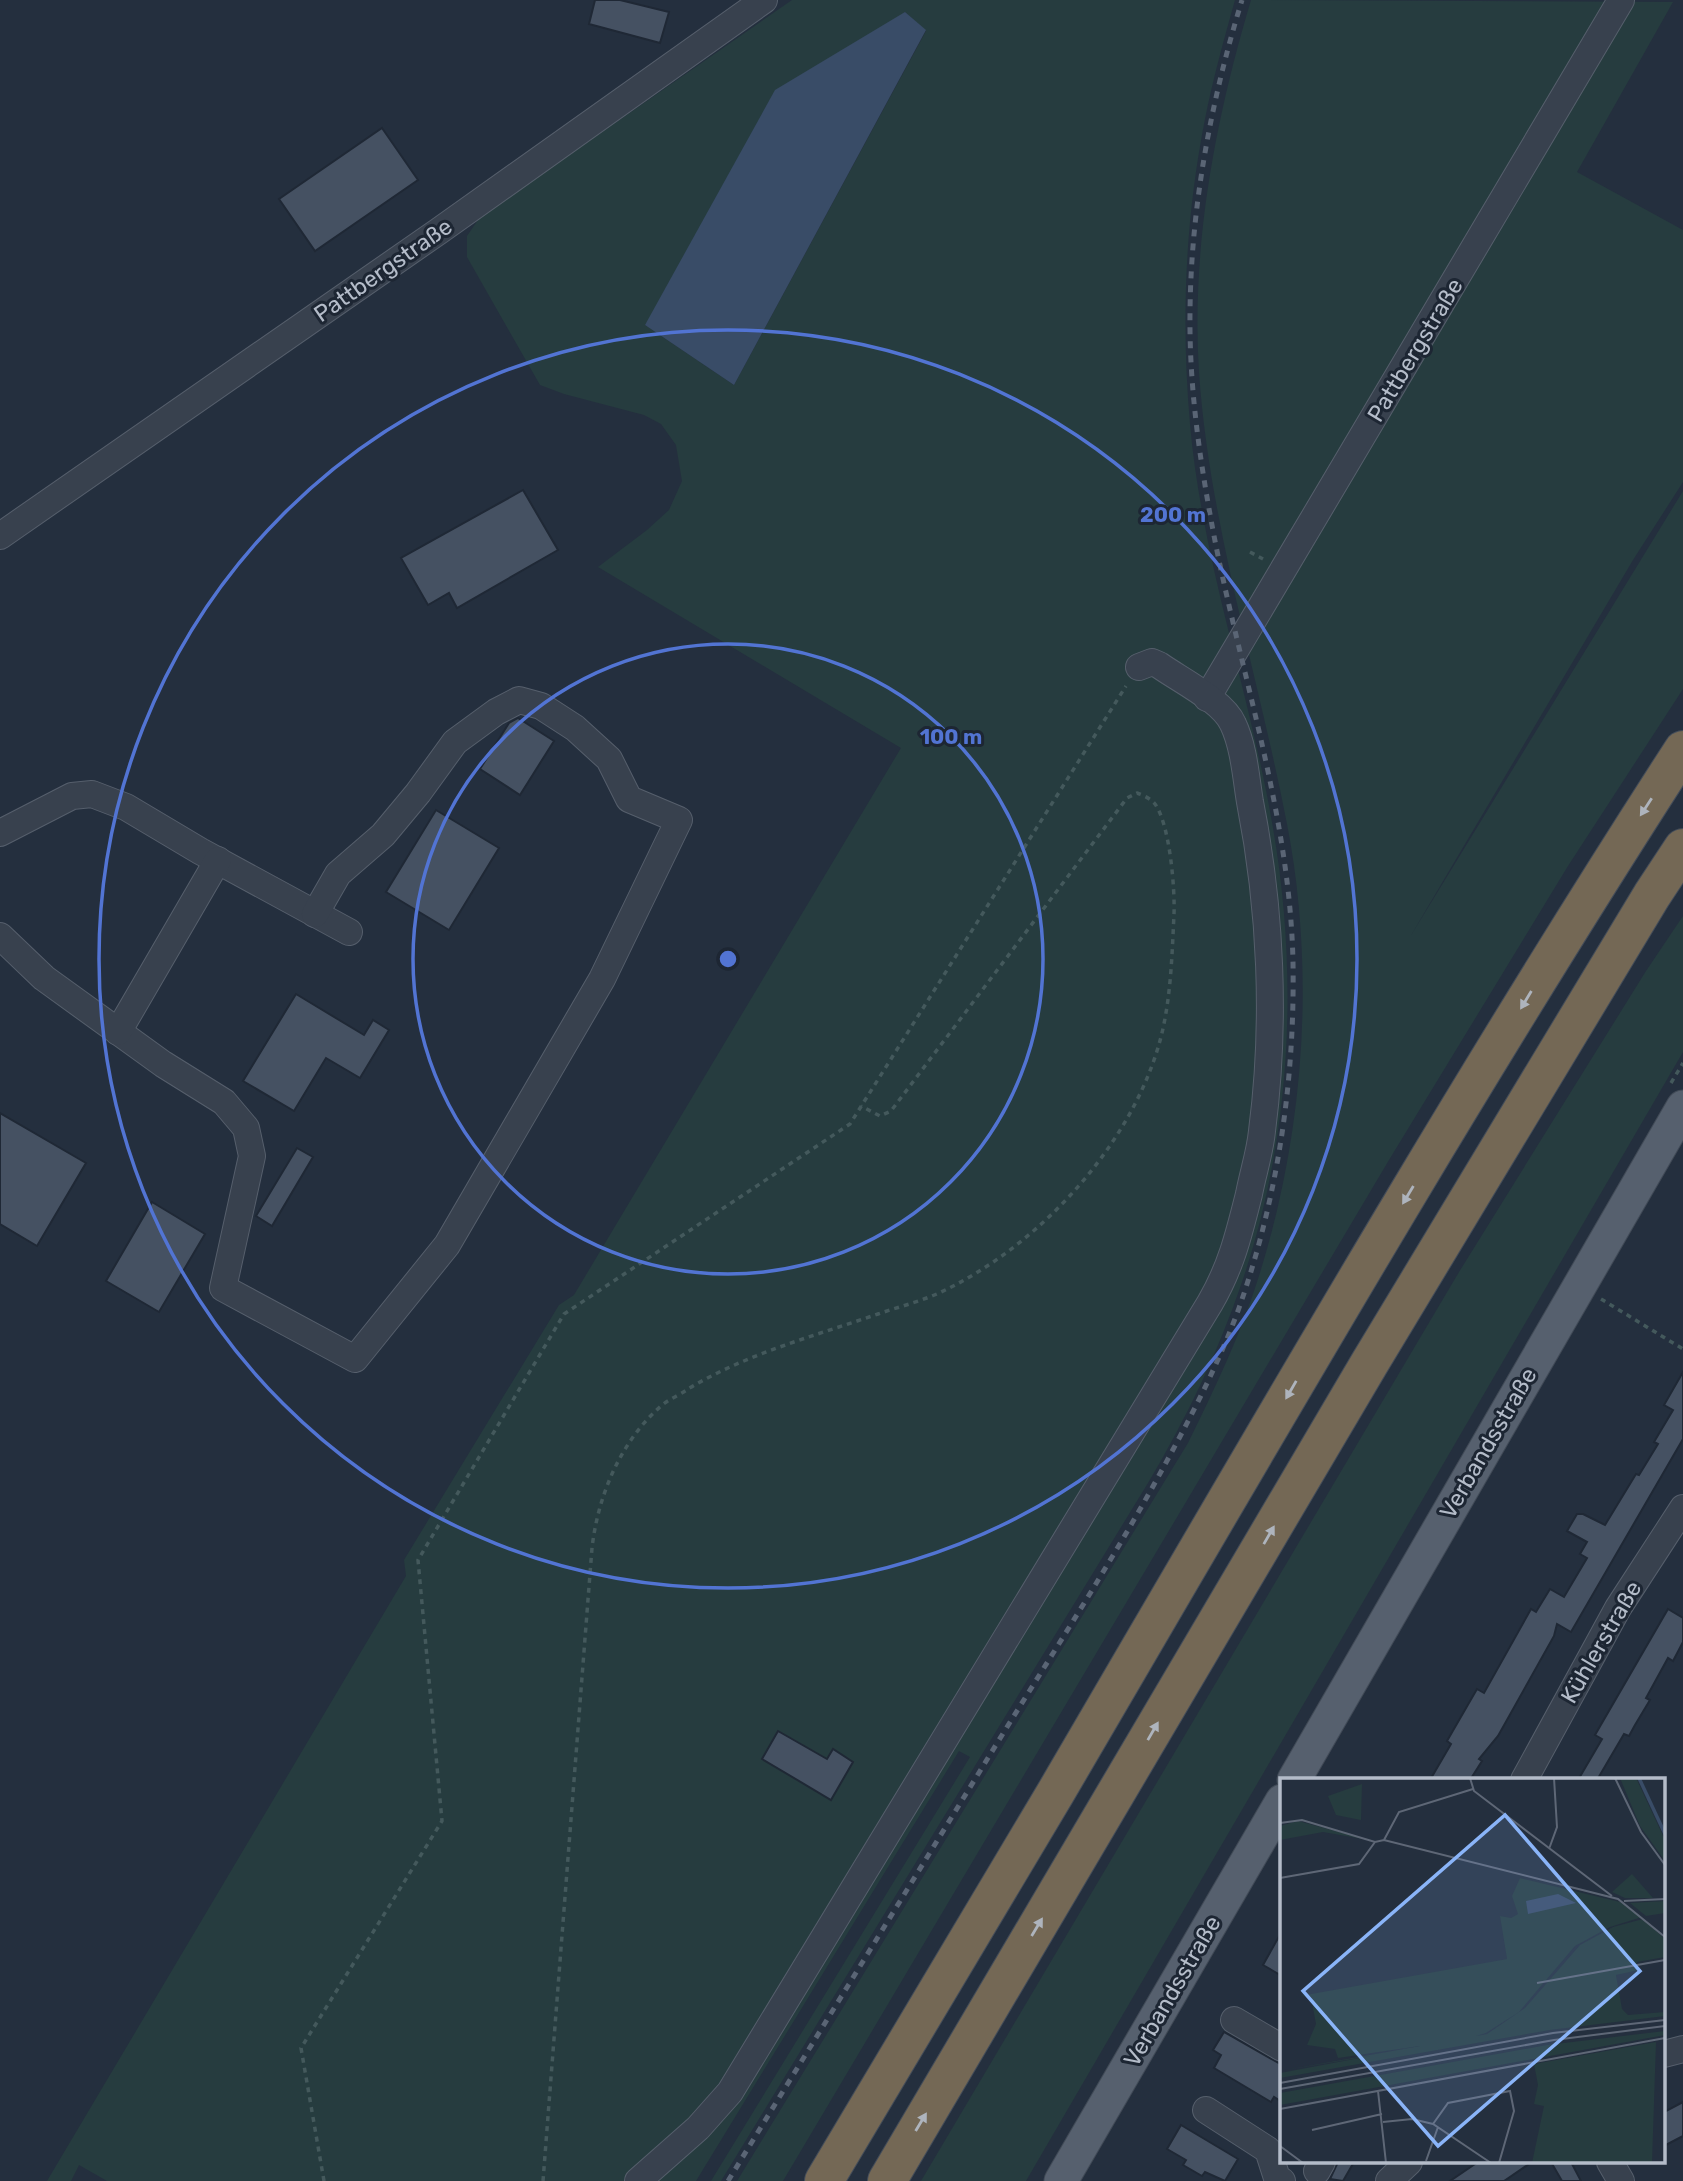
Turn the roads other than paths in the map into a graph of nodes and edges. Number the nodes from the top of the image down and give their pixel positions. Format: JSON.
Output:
{"nodes":[{"id":1,"x":764,"y":0,"type":"edge"},
{"id":2,"x":1621,"y":0,"type":"edge"},
{"id":3,"x":0,"y":536,"type":"edge"},
{"id":4,"x":1139,"y":667,"type":"road end"},
{"id":5,"x":1207,"y":698,"type":"junction"},
{"id":6,"x":1683,"y":750,"type":"edge"},
{"id":7,"x":0,"y":833,"type":"edge"},
{"id":8,"x":1683,"y":848,"type":"edge"},
{"id":9,"x":218,"y":860,"type":"junction"},
{"id":10,"x":316,"y":914,"type":"junction"},
{"id":11,"x":349,"y":932,"type":"dead end"},
{"id":12,"x":0,"y":936,"type":"edge"},
{"id":13,"x":118,"y":1032,"type":"junction"},
{"id":14,"x":1683,"y":1107,"type":"edge"},
{"id":15,"x":1683,"y":1508,"type":"edge"},
{"id":16,"x":1295,"y":1778,"type":"edge"},
{"id":17,"x":1525,"y":1778,"type":"edge"},
{"id":18,"x":1280,"y":1804,"type":"edge"},
{"id":19,"x":1234,"y":2020,"type":"dead end"},
{"id":20,"x":1280,"y":2047,"type":"edge"},
{"id":21,"x":1683,"y":2049,"type":"edge"},
{"id":22,"x":1666,"y":2053,"type":"edge"},
{"id":23,"x":1206,"y":2110,"type":"dead end"},
{"id":24,"x":1407,"y":2164,"type":"edge"},
{"id":25,"x":1611,"y":2164,"type":"edge"},
{"id":26,"x":638,"y":2181,"type":"edge"},
{"id":27,"x":824,"y":2181,"type":"edge"},
{"id":28,"x":887,"y":2181,"type":"edge"},
{"id":29,"x":1061,"y":2181,"type":"edge"},
{"id":30,"x":1282,"y":2181,"type":"edge"},
{"id":31,"x":1389,"y":2181,"type":"edge"},
{"id":32,"x":1621,"y":2181,"type":"edge"}],
"edges":[{"from":1,"to":3,"type":"street","name":"Pattbergstraße"},
{"from":2,"to":5,"type":"street","name":"Pattbergstraße"},
{"from":4,"to":5,"type":"street"},
{"from":5,"to":26,"type":"street"},
{"from":6,"to":27,"type":"highway","one_way":true},
{"from":7,"to":9,"type":"street"},
{"from":28,"to":8,"type":"highway","one_way":true},
{"from":9,"to":10,"type":"street"},
{"from":9,"to":13,"type":"street"},
{"from":10,"to":11,"type":"street"},
{"from":10,"to":13,"type":"street"},
{"from":12,"to":13,"type":"street"},
{"from":14,"to":16,"type":"main road","name":"Verbandsstraße"},
{"from":15,"to":17,"type":"street","name":"Kühlerstraße"},
{"from":18,"to":29,"type":"main road","name":"Verbandsstraße"},
{"from":19,"to":20,"type":"street"},
{"from":21,"to":22,"type":"street"},
{"from":23,"to":30,"type":"street"},
{"from":24,"to":31,"type":"street"},
{"from":25,"to":32,"type":"street"}]}
